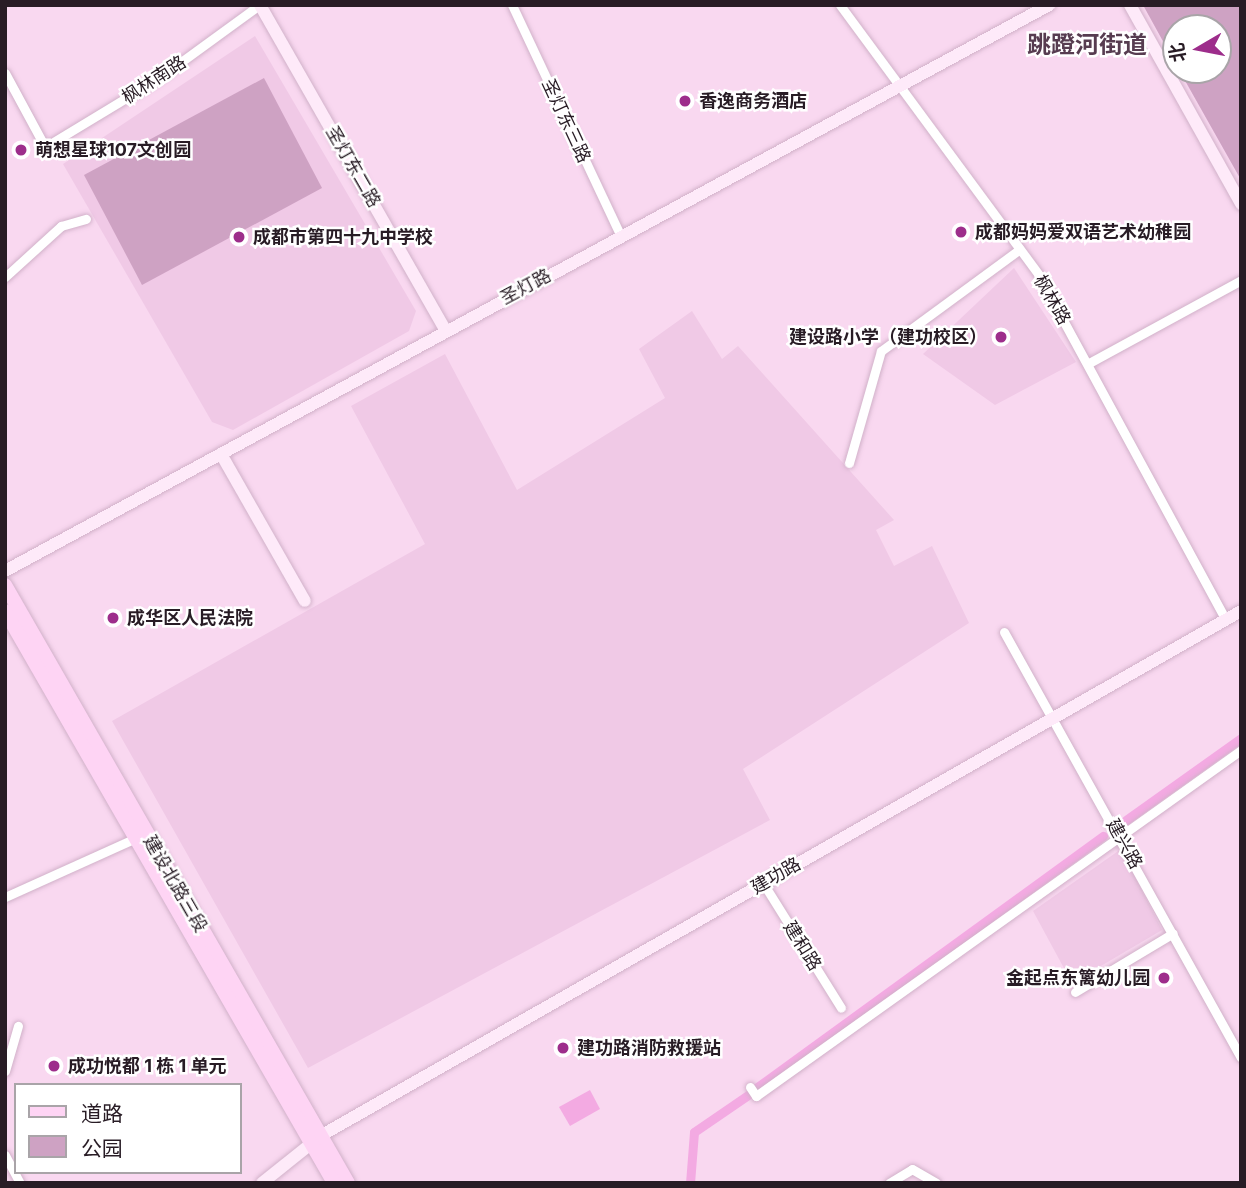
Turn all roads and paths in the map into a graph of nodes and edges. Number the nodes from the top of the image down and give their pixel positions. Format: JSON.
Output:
{"nodes":[{"id":1,"x":260,"y":5,"type":"edge"},
{"id":2,"x":512,"y":5,"type":"edge"},
{"id":3,"x":840,"y":5,"type":"edge"},
{"id":4,"x":1049,"y":5,"type":"edge"},
{"id":5,"x":1130,"y":5,"type":"edge"},
{"id":6,"x":5,"y":73,"type":"edge"},
{"id":7,"x":898,"y":86,"type":"junction"},
{"id":8,"x":1241,"y":204,"type":"edge"},
{"id":9,"x":86,"y":219,"type":"dead end"},
{"id":10,"x":621,"y":237,"type":"junction"},
{"id":11,"x":1020,"y":249,"type":"junction"},
{"id":12,"x":5,"y":277,"type":"edge"},
{"id":13,"x":1241,"y":280,"type":"edge"},
{"id":14,"x":445,"y":329,"type":"junction"},
{"id":15,"x":1089,"y":363,"type":"junction"},
{"id":16,"x":221,"y":453,"type":"junction"},
{"id":17,"x":849,"y":463,"type":"dead end"},
{"id":18,"x":5,"y":571,"type":"edge"},
{"id":19,"x":5,"y":584,"type":"edge"},
{"id":20,"x":304,"y":601,"type":"dead end"},
{"id":21,"x":5,"y":611,"type":"edge"},
{"id":22,"x":1241,"y":611,"type":"edge"},
{"id":23,"x":1225,"y":620,"type":"junction"},
{"id":24,"x":1004,"y":632,"type":"dead end"},
{"id":25,"x":1051,"y":715,"type":"junction"},
{"id":26,"x":1241,"y":750,"type":"edge"},
{"id":27,"x":140,"y":836,"type":"junction"},
{"id":28,"x":1121,"y":837,"type":"junction"},
{"id":29,"x":763,"y":883,"type":"junction"},
{"id":30,"x":5,"y":897,"type":"edge"},
{"id":31,"x":1173,"y":933,"type":"junction"},
{"id":32,"x":1075,"y":992,"type":"dead end"},
{"id":33,"x":841,"y":1008,"type":"dead end"},
{"id":34,"x":18,"y":1026,"type":"dead end"},
{"id":35,"x":1241,"y":1057,"type":"edge"},
{"id":36,"x":5,"y":1071,"type":"edge"},
{"id":37,"x":750,"y":1087,"type":"dead end"},
{"id":38,"x":317,"y":1138,"type":"junction"},
{"id":39,"x":5,"y":1155,"type":"edge"},
{"id":40,"x":14,"y":1172,"type":"edge"},
{"id":41,"x":262,"y":1183,"type":"edge"},
{"id":42,"x":334,"y":1183,"type":"edge"},
{"id":43,"x":348,"y":1183,"type":"edge"},
{"id":44,"x":889,"y":1183,"type":"edge"},
{"id":45,"x":936,"y":1183,"type":"edge"}],
"edges":[{"from":1,"to":6,"type":"street","name":"枫林南路"},
{"from":1,"to":14,"type":"street","name":"圣灯东二路"},
{"from":2,"to":10,"type":"street","name":"圣灯东三路"},
{"from":3,"to":7,"type":"street","name":"枫林路"},
{"from":4,"to":7,"type":"street","name":"圣灯路"},
{"from":5,"to":8,"type":"street"},
{"from":7,"to":10,"type":"street","name":"圣灯路"},
{"from":7,"to":11,"type":"street","name":"枫林路"},
{"from":9,"to":12,"type":"street"},
{"from":10,"to":14,"type":"street","name":"圣灯路"},
{"from":11,"to":15,"type":"street","name":"枫林路"},
{"from":11,"to":17,"type":"street"},
{"from":13,"to":15,"type":"street"},
{"from":14,"to":16,"type":"street","name":"圣灯路"},
{"from":15,"to":23,"type":"street","name":"枫林路"},
{"from":16,"to":18,"type":"street","name":"圣灯路"},
{"from":16,"to":20,"type":"street"},
{"from":19,"to":27,"type":"main road","name":"建设北路三段"},
{"from":21,"to":27,"type":"main road","name":"建设北路三段"},
{"from":22,"to":23,"type":"street","name":"建功路"},
{"from":23,"to":25,"type":"street","name":"建功路"},
{"from":24,"to":25,"type":"street","name":"建兴路"},
{"from":25,"to":28,"type":"street","name":"建兴路"},
{"from":25,"to":29,"type":"street","name":"建功路"},
{"from":26,"to":28,"type":"street"},
{"from":27,"to":30,"type":"street"},
{"from":27,"to":38,"type":"main road","name":"建设北路三段"},
{"from":28,"to":31,"type":"street","name":"建兴路"},
{"from":28,"to":37,"type":"street"},
{"from":29,"to":33,"type":"street","name":"建和路"},
{"from":29,"to":38,"type":"street","name":"建功路"},
{"from":31,"to":32,"type":"street"},
{"from":31,"to":35,"type":"street","name":"建兴路"},
{"from":34,"to":36,"type":"street"},
{"from":38,"to":41,"type":"street","name":"建功路"},
{"from":38,"to":42,"type":"main road","name":"建设北路三段"},
{"from":38,"to":43,"type":"main road","name":"建设北路三段"},
{"from":39,"to":40,"type":"street"},
{"from":44,"to":45,"type":"street"}]}
